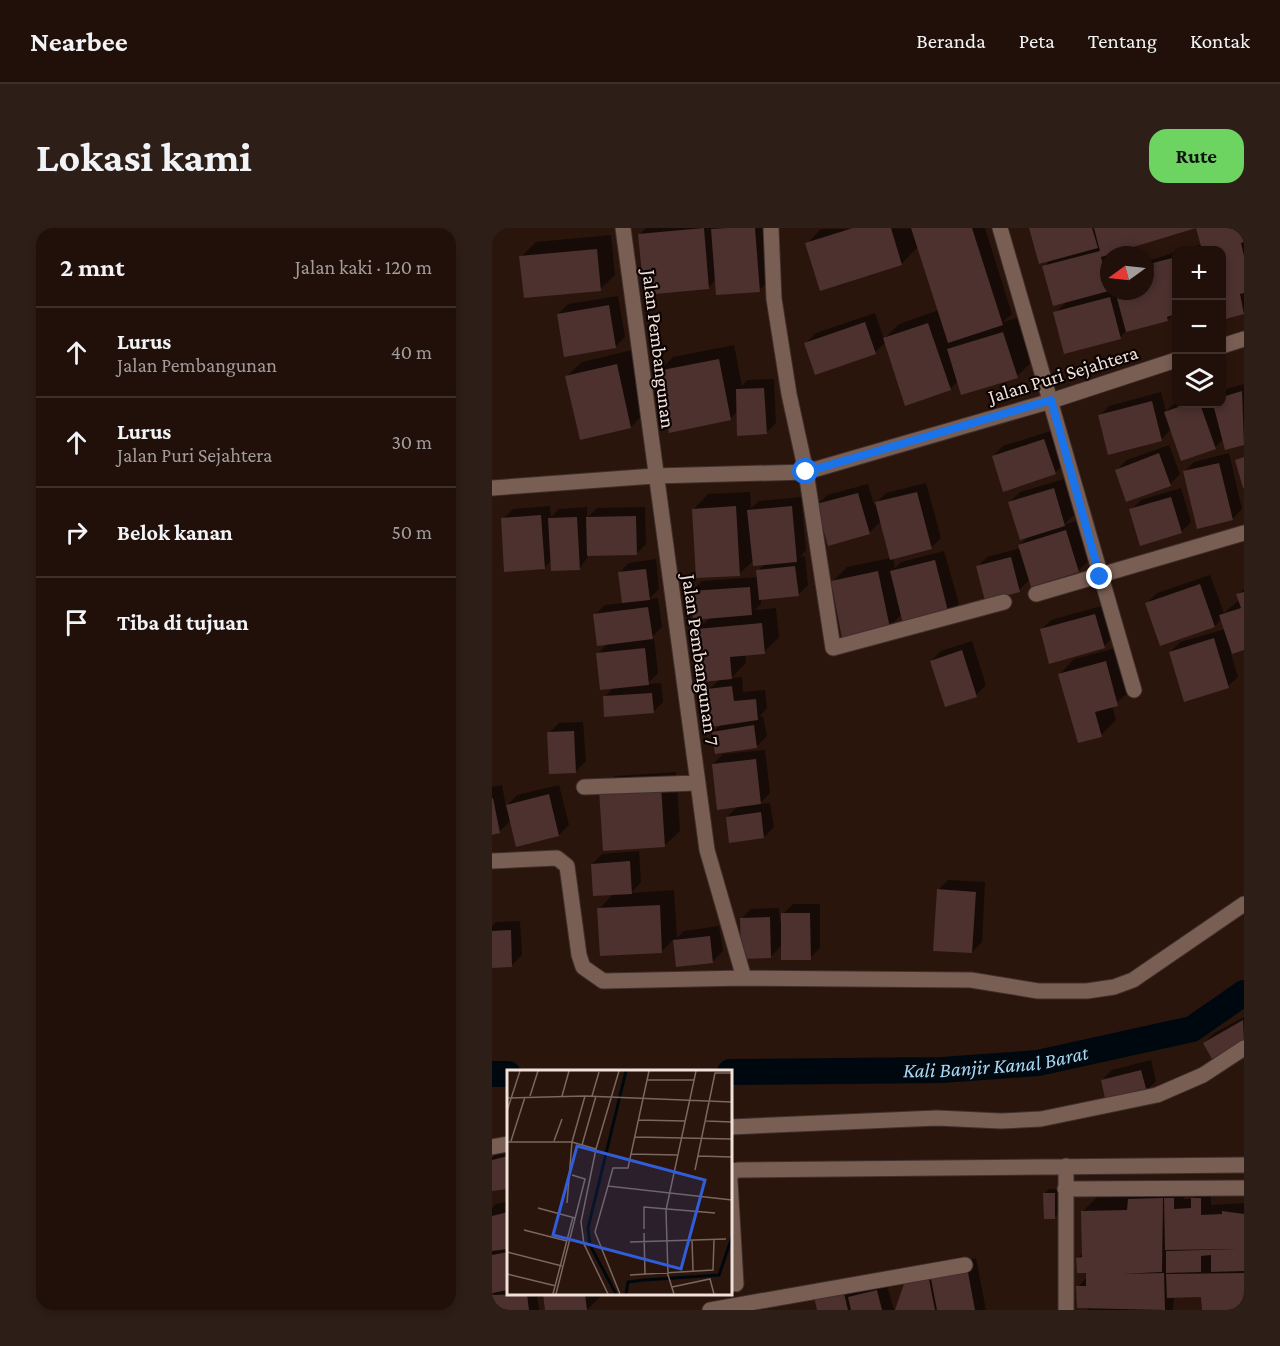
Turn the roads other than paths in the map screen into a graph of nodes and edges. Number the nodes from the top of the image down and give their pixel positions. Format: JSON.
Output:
{"nodes":[{"id":1,"x":623,"y":228,"type":"edge"},
{"id":2,"x":771,"y":228,"type":"edge"},
{"id":3,"x":1000,"y":228,"type":"edge"},
{"id":4,"x":1244,"y":339,"type":"edge"},
{"id":5,"x":1226,"y":344,"type":"edge"},
{"id":6,"x":1172,"y":361,"type":"edge"},
{"id":7,"x":1051,"y":400,"type":"junction"},
{"id":8,"x":806,"y":472,"type":"junction"},
{"id":9,"x":654,"y":476,"type":"junction"},
{"id":10,"x":492,"y":488,"type":"edge"},
{"id":11,"x":1244,"y":533,"type":"edge"},
{"id":12,"x":1100,"y":577,"type":"junction"},
{"id":13,"x":1036,"y":594,"type":"dead end"},
{"id":14,"x":1004,"y":602,"type":"dead end"},
{"id":15,"x":1134,"y":690,"type":"dead end"},
{"id":16,"x":697,"y":783,"type":"junction"},
{"id":17,"x":584,"y":787,"type":"dead end"},
{"id":18,"x":492,"y":861,"type":"edge"},
{"id":19,"x":1244,"y":904,"type":"edge"},
{"id":20,"x":744,"y":978,"type":"junction"},
{"id":21,"x":1244,"y":1048,"type":"edge"},
{"id":22,"x":732,"y":1127,"type":"edge"},
{"id":23,"x":507,"y":1144,"type":"edge"},
{"id":24,"x":492,"y":1147,"type":"edge"},
{"id":25,"x":1244,"y":1165,"type":"edge"},
{"id":26,"x":1065,"y":1166,"type":"junction"},
{"id":27,"x":732,"y":1171,"type":"edge"},
{"id":28,"x":1244,"y":1188,"type":"edge"},
{"id":29,"x":1065,"y":1189,"type":"junction"},
{"id":30,"x":732,"y":1214,"type":"edge"},
{"id":31,"x":965,"y":1265,"type":"dead end"},
{"id":32,"x":736,"y":1284,"type":"dead end"},
{"id":33,"x":710,"y":1310,"type":"edge"},
{"id":34,"x":1066,"y":1310,"type":"edge"}],
"edges":[{"from":1,"to":9,"type":"street","name":"Jalan Pembangunan"},
{"from":2,"to":8,"type":"street"},
{"from":3,"to":7,"type":"street"},
{"from":4,"to":5,"type":"street"},
{"from":6,"to":7,"type":"street","name":"Jalan Puri Sejahtera"},
{"from":7,"to":8,"type":"street","name":"Jalan Puri Sejahtera"},
{"from":7,"to":12,"type":"street"},
{"from":8,"to":9,"type":"street"},
{"from":8,"to":14,"type":"street"},
{"from":9,"to":10,"type":"street"},
{"from":9,"to":16,"type":"street","name":"Jalan Pembangunan 7"},
{"from":11,"to":12,"type":"street"},
{"from":12,"to":13,"type":"street"},
{"from":12,"to":15,"type":"street"},
{"from":16,"to":17,"type":"street"},
{"from":16,"to":20,"type":"street","name":"Jalan Pembangunan 7"},
{"from":18,"to":20,"type":"street"},
{"from":19,"to":20,"type":"street"},
{"from":21,"to":22,"type":"street"},
{"from":23,"to":24,"type":"street"},
{"from":25,"to":26,"type":"street"},
{"from":26,"to":27,"type":"street"},
{"from":26,"to":29,"type":"street"},
{"from":28,"to":29,"type":"street"},
{"from":29,"to":34,"type":"street"},
{"from":30,"to":32,"type":"street"},
{"from":31,"to":33,"type":"street"}]}
